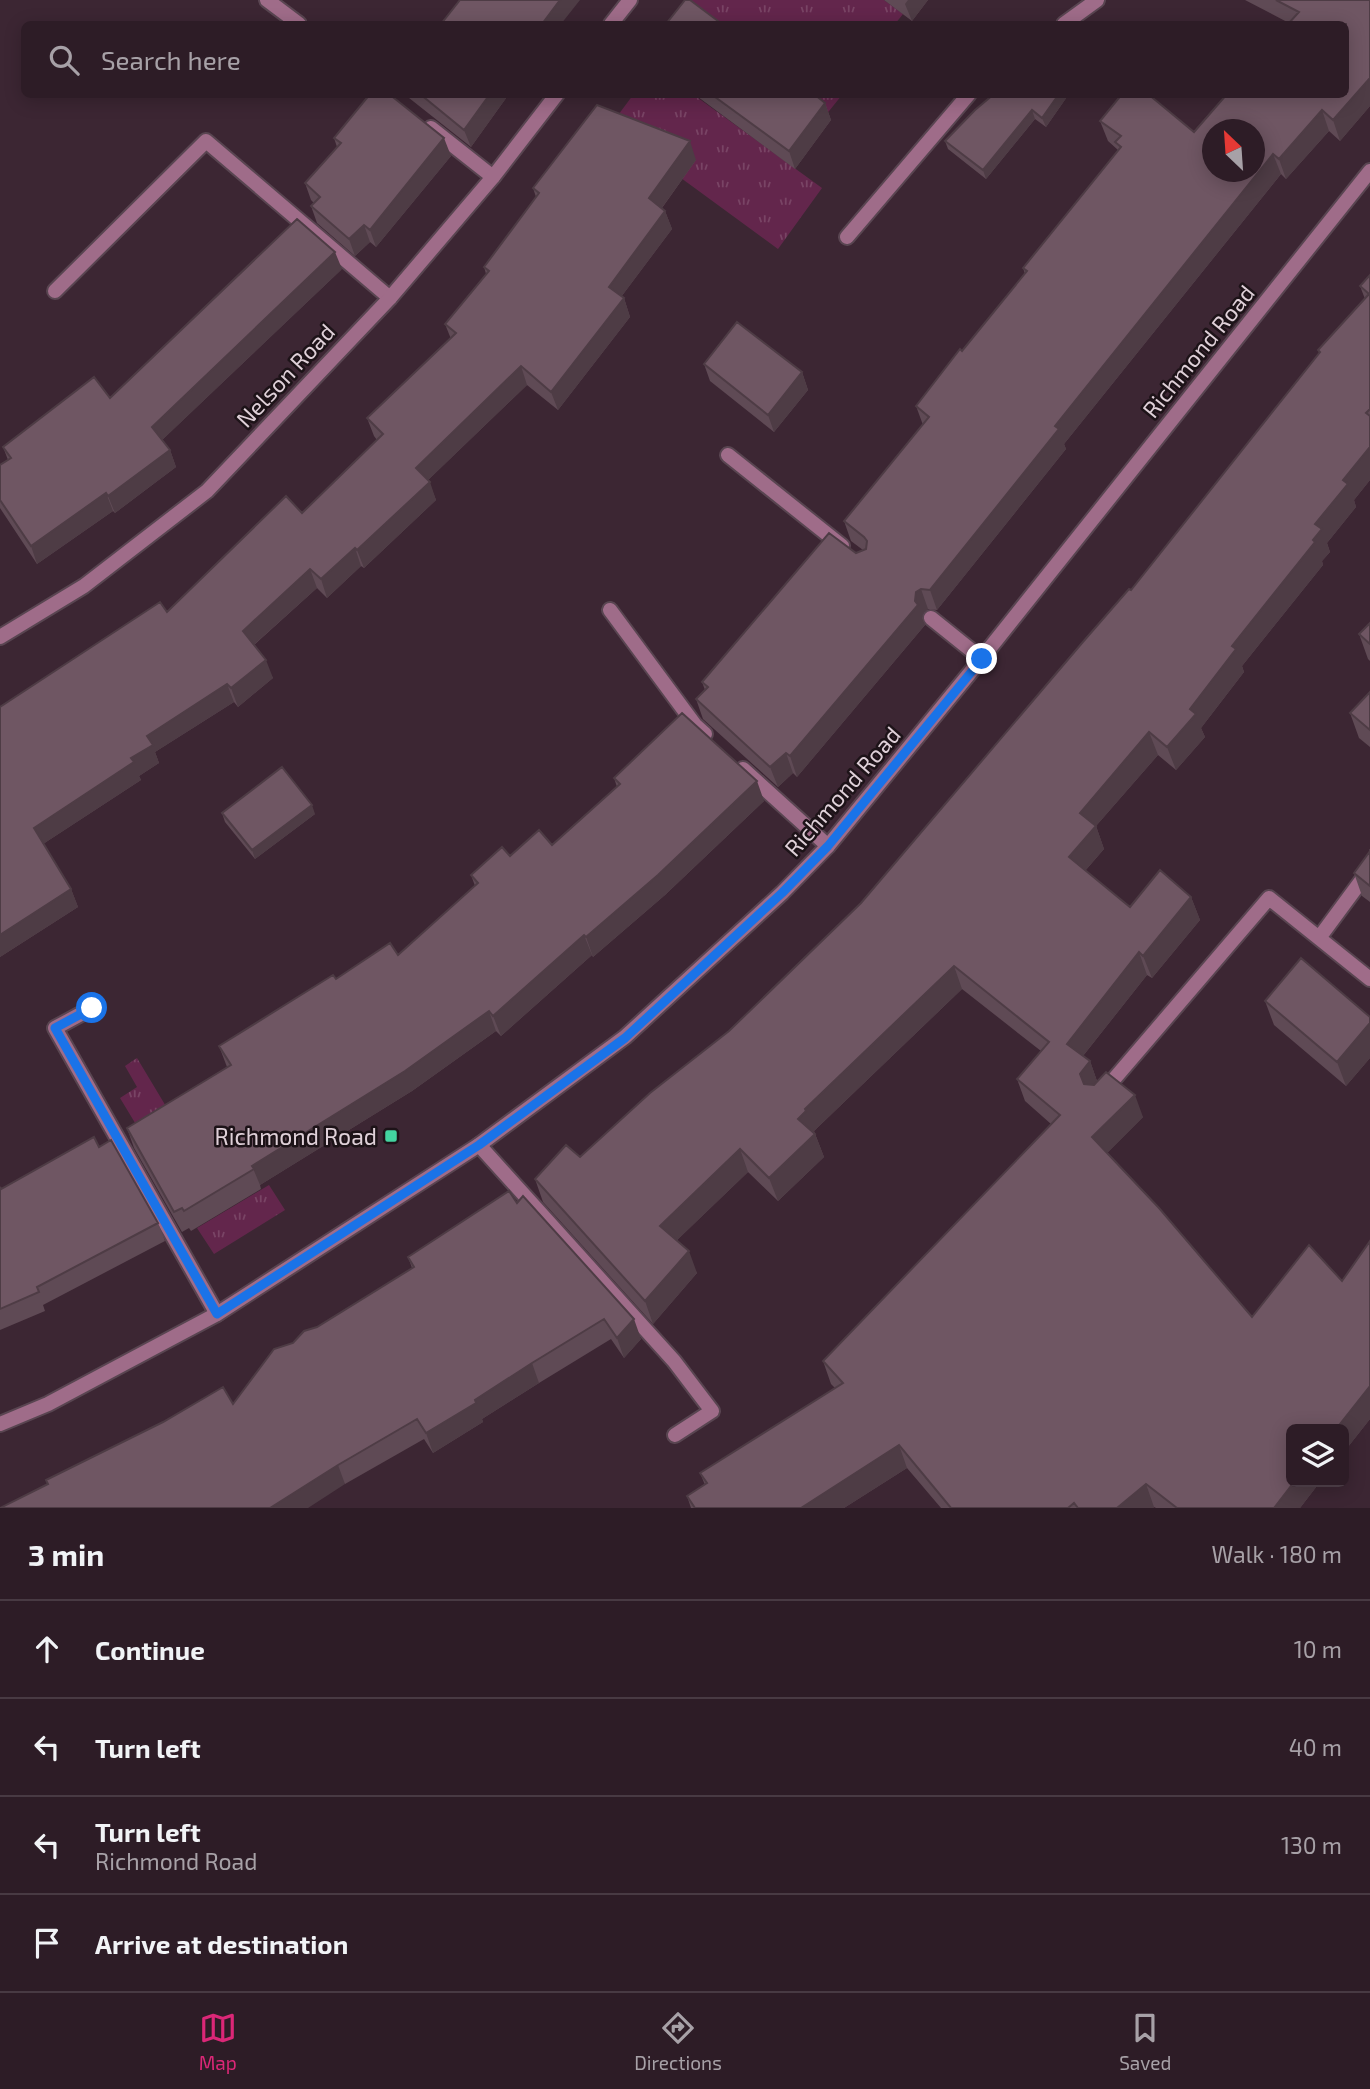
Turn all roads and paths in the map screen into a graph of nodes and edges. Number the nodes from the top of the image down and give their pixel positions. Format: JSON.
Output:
{"nodes":[{"id":1,"x":267,"y":0,"type":"edge"},
{"id":2,"x":630,"y":0,"type":"edge"},
{"id":3,"x":1097,"y":0,"type":"edge"},
{"id":4,"x":295,"y":21,"type":"edge"},
{"id":5,"x":613,"y":21,"type":"edge"},
{"id":6,"x":1068,"y":21,"type":"edge"},
{"id":7,"x":554,"y":98,"type":"edge"},
{"id":8,"x":966,"y":98,"type":"edge"},
{"id":9,"x":420,"y":119,"type":"edge"},
{"id":10,"x":1370,"y":171,"type":"edge"},
{"id":11,"x":494,"y":177,"type":"junction"},
{"id":12,"x":847,"y":237,"type":"dead end"},
{"id":13,"x":55,"y":291,"type":"dead end"},
{"id":14,"x":390,"y":298,"type":"junction"},
{"id":15,"x":728,"y":455,"type":"dead end"},
{"id":16,"x":855,"y":556,"type":"edge"},
{"id":17,"x":610,"y":611,"type":"dead end"},
{"id":18,"x":931,"y":618,"type":"edge"},
{"id":19,"x":0,"y":637,"type":"edge"},
{"id":20,"x":982,"y":659,"type":"junction"},
{"id":21,"x":715,"y":744,"type":"edge"},
{"id":22,"x":736,"y":762,"type":"edge"},
{"id":23,"x":828,"y":846,"type":"junction"},
{"id":24,"x":1370,"y":869,"type":"edge"},
{"id":25,"x":1319,"y":938,"type":"junction"},
{"id":26,"x":1370,"y":978,"type":"edge"},
{"id":27,"x":92,"y":1008,"type":"dead end"},
{"id":28,"x":1098,"y":1099,"type":"edge"},
{"id":29,"x":479,"y":1145,"type":"junction"},
{"id":30,"x":217,"y":1314,"type":"junction"},
{"id":31,"x":0,"y":1424,"type":"edge"},
{"id":32,"x":675,"y":1435,"type":"dead end"}],
"edges":[{"from":1,"to":4,"type":"street"},
{"from":2,"to":5,"type":"street"},
{"from":3,"to":6,"type":"street"},
{"from":7,"to":11,"type":"street","name":"Nelson Road"},
{"from":8,"to":12,"type":"street"},
{"from":9,"to":11,"type":"street"},
{"from":10,"to":20,"type":"street","name":"Richmond Road"},
{"from":11,"to":14,"type":"street","name":"Nelson Road"},
{"from":13,"to":14,"type":"street"},
{"from":14,"to":19,"type":"street","name":"Nelson Road"},
{"from":15,"to":16,"type":"street"},
{"from":17,"to":21,"type":"street"},
{"from":18,"to":20,"type":"street"},
{"from":20,"to":23,"type":"street","name":"Richmond Road"},
{"from":22,"to":23,"type":"street"},
{"from":23,"to":29,"type":"street","name":"Richmond Road"},
{"from":24,"to":25,"type":"street"},
{"from":25,"to":26,"type":"street"},
{"from":25,"to":28,"type":"street"},
{"from":27,"to":30,"type":"street"},
{"from":29,"to":30,"type":"street","name":"Richmond Road"},
{"from":29,"to":32,"type":"street"},
{"from":30,"to":31,"type":"street","name":"Richmond Road"}]}
